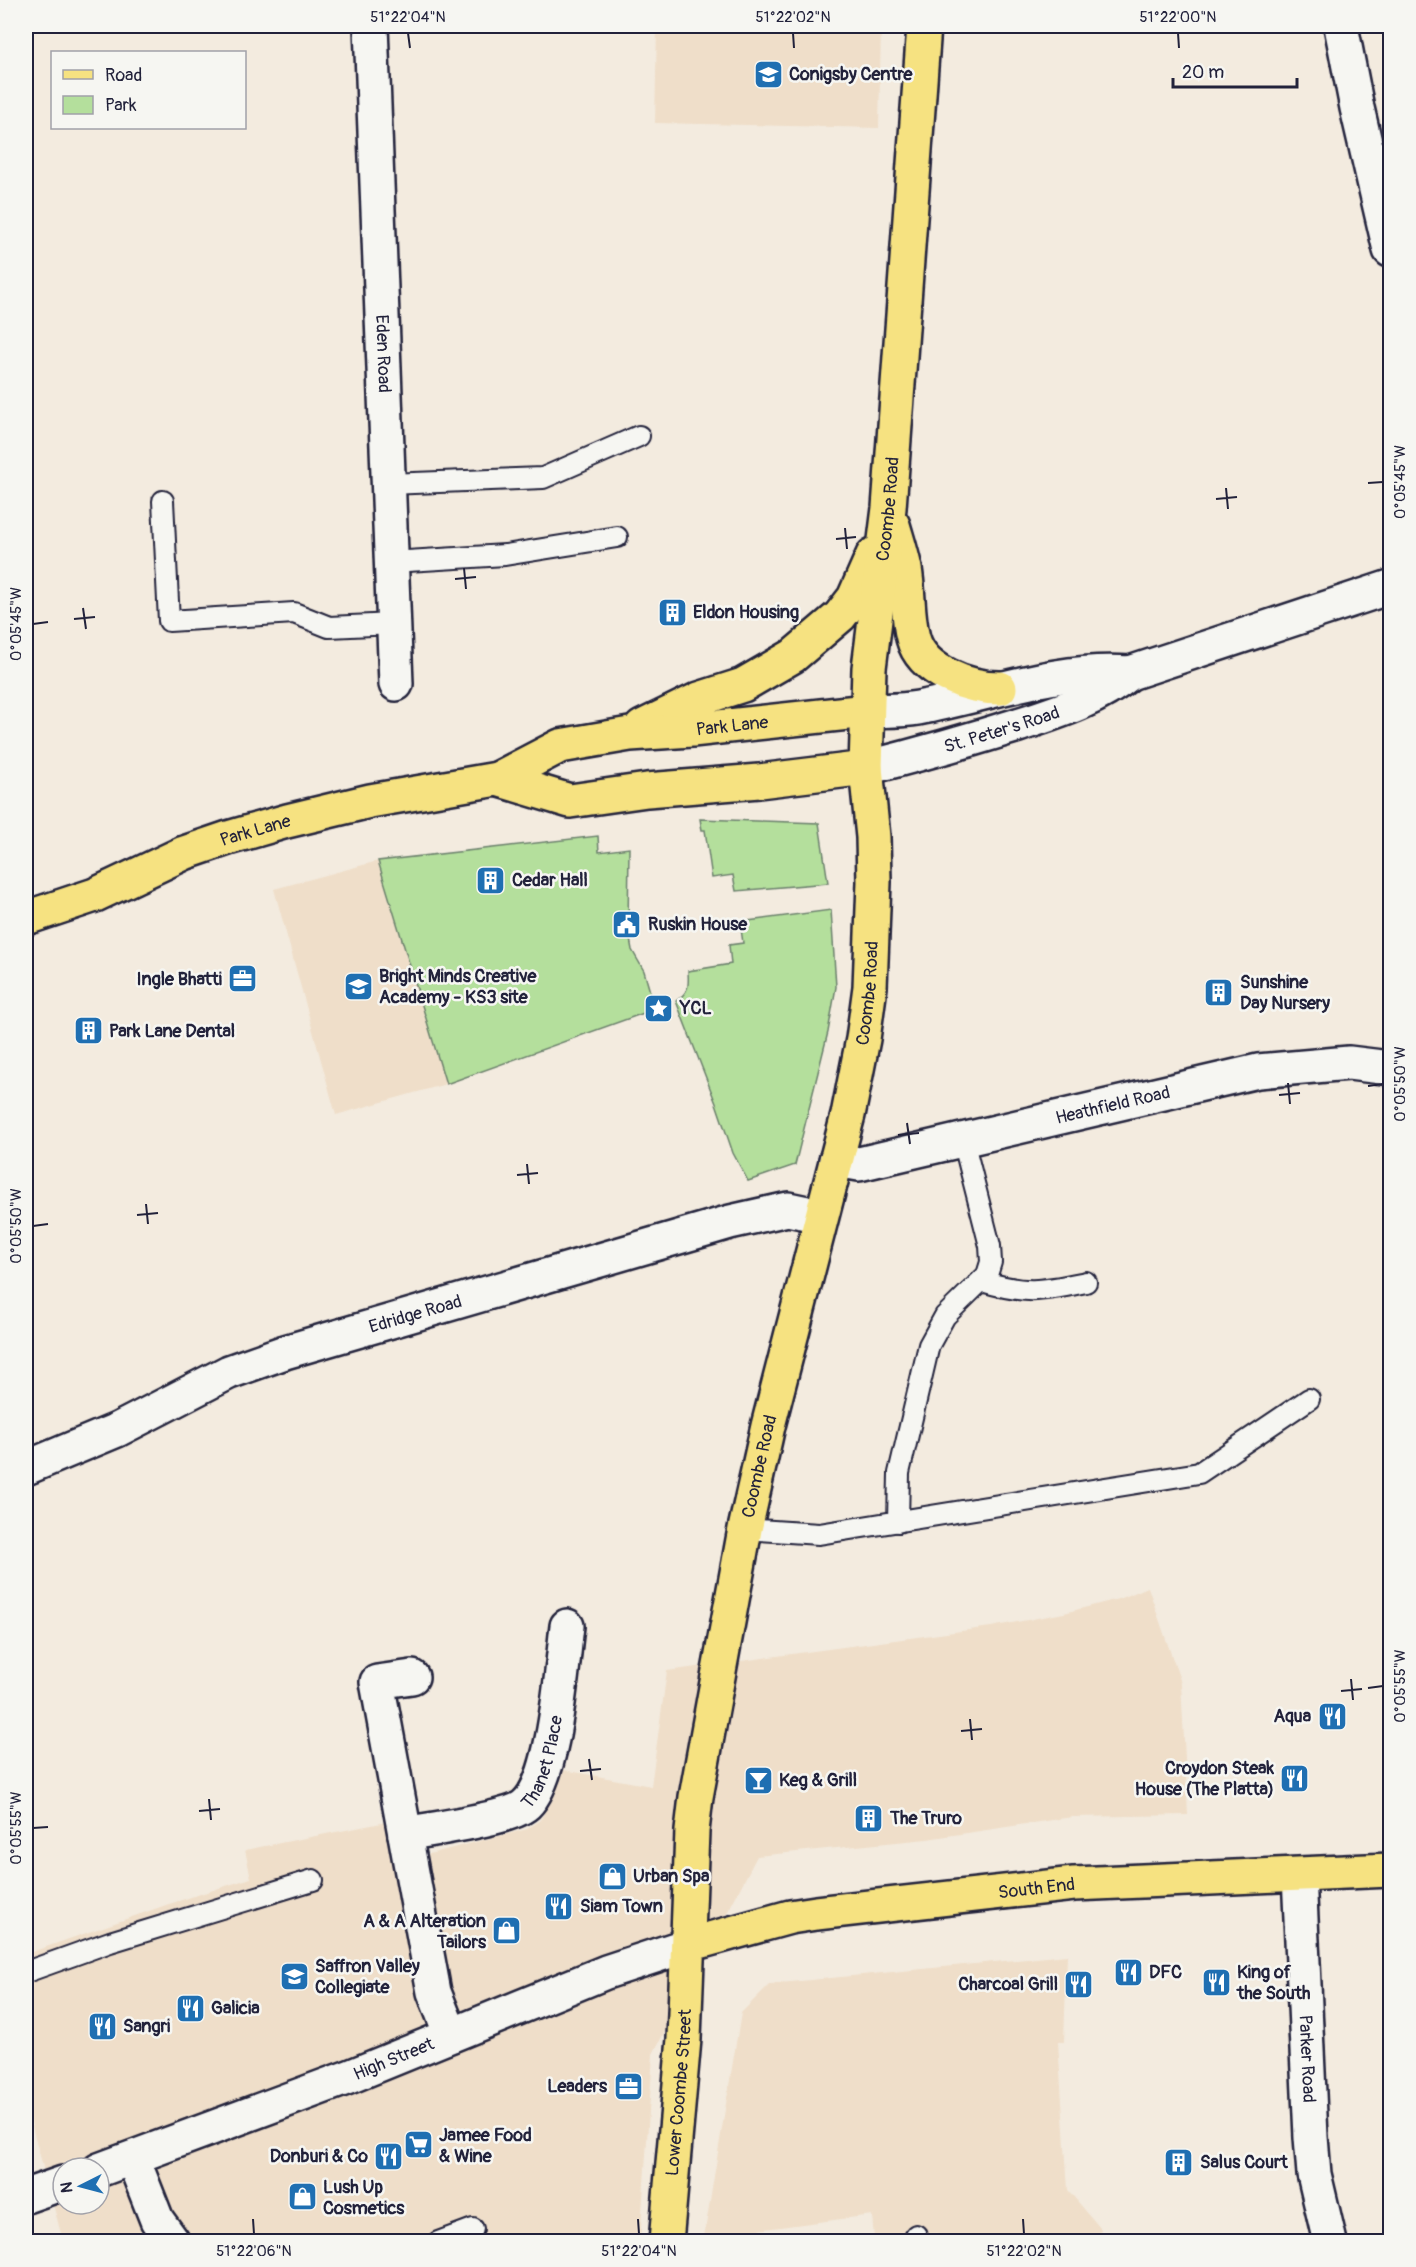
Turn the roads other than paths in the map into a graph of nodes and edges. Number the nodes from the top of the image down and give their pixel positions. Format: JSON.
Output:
{"nodes":[{"id":1,"x":371,"y":26,"type":"edge"},
{"id":2,"x":924,"y":26,"type":"edge"},
{"id":3,"x":1341,"y":26,"type":"edge"},
{"id":4,"x":1390,"y":250,"type":"edge"},
{"id":5,"x":639,"y":436,"type":"dead end"},
{"id":6,"x":388,"y":484,"type":"junction"},
{"id":7,"x":163,"y":501,"type":"dead end"},
{"id":8,"x":889,"y":508,"type":"junction"},
{"id":9,"x":617,"y":537,"type":"dead end"},
{"id":10,"x":391,"y":562,"type":"junction"},
{"id":11,"x":1390,"y":587,"type":"edge"},
{"id":12,"x":394,"y":624,"type":"junction"},
{"id":13,"x":1130,"y":673,"type":"junction"},
{"id":14,"x":396,"y":684,"type":"dead end"},
{"id":15,"x":1000,"y":688,"type":"junction"},
{"id":16,"x":867,"y":711,"type":"junction"},
{"id":17,"x":630,"y":734,"type":"junction"},
{"id":18,"x":866,"y":768,"type":"junction"},
{"id":19,"x":497,"y":779,"type":"junction"},
{"id":20,"x":26,"y":918,"type":"edge"},
{"id":21,"x":1390,"y":1068,"type":"edge"},
{"id":22,"x":963,"y":1140,"type":"junction"},
{"id":23,"x":836,"y":1160,"type":"junction"},
{"id":24,"x":821,"y":1216,"type":"junction"},
{"id":25,"x":982,"y":1281,"type":"junction"},
{"id":26,"x":1086,"y":1282,"type":"dead end"},
{"id":27,"x":1309,"y":1399,"type":"dead end"},
{"id":28,"x":26,"y":1468,"type":"edge"},
{"id":29,"x":898,"y":1522,"type":"junction"},
{"id":30,"x":744,"y":1529,"type":"junction"},
{"id":31,"x":567,"y":1626,"type":"dead end"},
{"id":32,"x":412,"y":1677,"type":"dead end"},
{"id":33,"x":405,"y":1834,"type":"junction"},
{"id":34,"x":1390,"y":1870,"type":"edge"},
{"id":35,"x":1299,"y":1875,"type":"junction"},
{"id":36,"x":313,"y":1880,"type":"dead end"},
{"id":37,"x":688,"y":1945,"type":"junction"},
{"id":38,"x":26,"y":1972,"type":"edge"},
{"id":39,"x":451,"y":2036,"type":"junction"},
{"id":40,"x":133,"y":2159,"type":"junction"},
{"id":41,"x":111,"y":2166,"type":"edge"},
{"id":42,"x":51,"y":2187,"type":"edge"},
{"id":43,"x":26,"y":2196,"type":"edge"},
{"id":44,"x":473,"y":2229,"type":"dead end"},
{"id":45,"x":172,"y":2241,"type":"edge"},
{"id":46,"x":438,"y":2241,"type":"edge"},
{"id":47,"x":666,"y":2241,"type":"edge"},
{"id":48,"x":1330,"y":2241,"type":"edge"}],
"edges":[{"from":1,"to":6,"type":"street","name":"Eden Road"},
{"from":2,"to":8,"type":"main road","name":"Coombe Road"},
{"from":3,"to":4,"type":"street"},
{"from":5,"to":6,"type":"lane"},
{"from":6,"to":10,"type":"street","name":"Eden Road"},
{"from":7,"to":12,"type":"lane"},
{"from":8,"to":15,"type":"main road"},
{"from":8,"to":16,"type":"main road","name":"Coombe Road"},
{"from":8,"to":17,"type":"main road"},
{"from":9,"to":10,"type":"lane"},
{"from":10,"to":12,"type":"street","name":"Eden Road"},
{"from":11,"to":13,"type":"street","name":"St. Peter's Road"},
{"from":12,"to":14,"type":"street","name":"Eden Road"},
{"from":13,"to":15,"type":"street","name":"St. Peter's Road"},
{"from":13,"to":18,"type":"street","name":"St. Peter's Road"},
{"from":15,"to":16,"type":"street","name":"St. Peter's Road"},
{"from":16,"to":17,"type":"main road","name":"Park Lane"},
{"from":16,"to":18,"type":"main road","name":"Coombe Road"},
{"from":17,"to":19,"type":"main road","name":"Park Lane"},
{"from":18,"to":19,"type":"main road","name":"Park Lane"},
{"from":18,"to":23,"type":"main road","name":"Coombe Road"},
{"from":19,"to":20,"type":"main road","name":"Park Lane"},
{"from":21,"to":22,"type":"street","name":"Heathfield Road"},
{"from":22,"to":23,"type":"street","name":"Heathfield Road"},
{"from":22,"to":25,"type":"lane"},
{"from":23,"to":24,"type":"main road","name":"Coombe Road"},
{"from":24,"to":28,"type":"street","name":"Edridge Road"},
{"from":24,"to":30,"type":"main road","name":"Coombe Road"},
{"from":25,"to":26,"type":"lane"},
{"from":25,"to":29,"type":"lane"},
{"from":27,"to":29,"type":"lane"},
{"from":29,"to":30,"type":"lane"},
{"from":30,"to":37,"type":"main road","name":"Coombe Road"},
{"from":31,"to":33,"type":"street","name":"Thanet Place"},
{"from":32,"to":33,"type":"street"},
{"from":33,"to":39,"type":"street"},
{"from":34,"to":35,"type":"main road","name":"South End"},
{"from":35,"to":37,"type":"main road","name":"South End"},
{"from":35,"to":48,"type":"street","name":"Parker Road"},
{"from":36,"to":38,"type":"lane"},
{"from":37,"to":39,"type":"street","name":"High Street"},
{"from":37,"to":47,"type":"main road","name":"Lower Coombe Street"},
{"from":39,"to":40,"type":"street","name":"High Street"},
{"from":40,"to":41,"type":"street","name":"High Street"},
{"from":40,"to":45,"type":"street"},
{"from":42,"to":43,"type":"street"},
{"from":44,"to":46,"type":"lane"}]}
